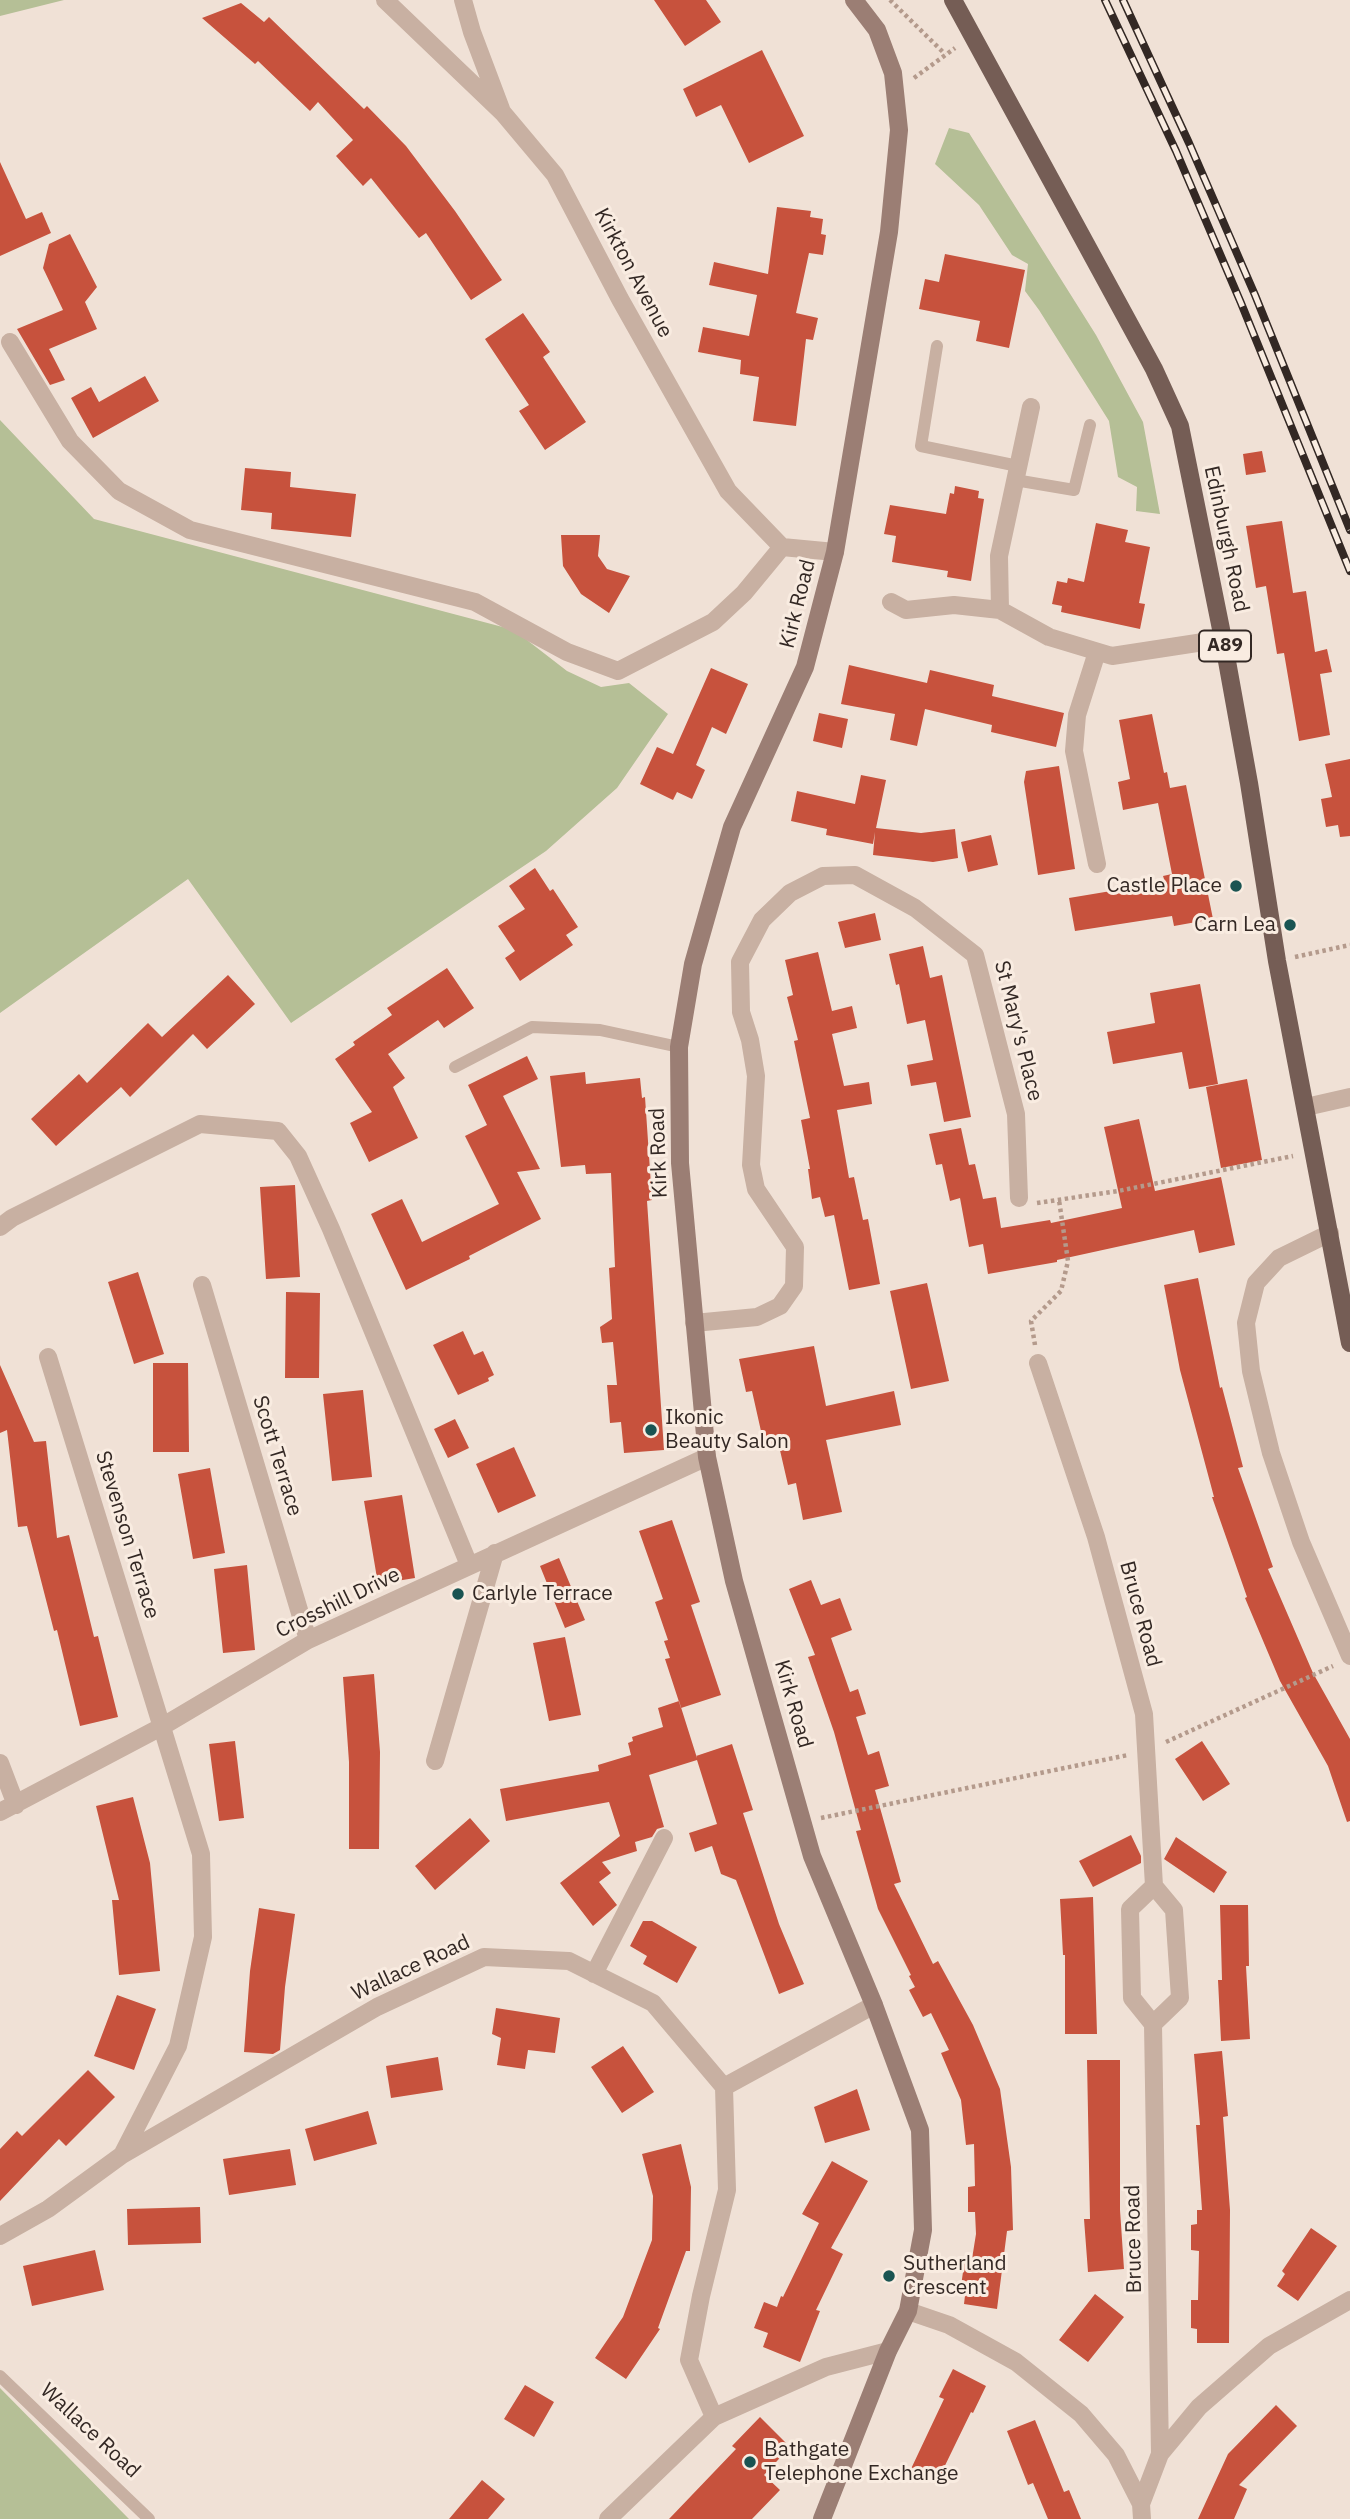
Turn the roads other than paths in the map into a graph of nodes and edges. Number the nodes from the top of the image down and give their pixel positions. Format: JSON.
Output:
{"nodes":[{"id":1,"x":385,"y":0,"type":"edge"},
{"id":2,"x":463,"y":0,"type":"edge"},
{"id":3,"x":854,"y":0,"type":"edge"},
{"id":4,"x":953,"y":0,"type":"edge"},
{"id":5,"x":503,"y":113,"type":"junction"},
{"id":6,"x":10,"y":342,"type":"dead end"},
{"id":7,"x":937,"y":346,"type":"dead end"},
{"id":8,"x":1031,"y":407,"type":"dead end"},
{"id":9,"x":1090,"y":425,"type":"dead end"},
{"id":10,"x":1017,"y":473,"type":"junction"},
{"id":11,"x":782,"y":547,"type":"junction"},
{"id":12,"x":835,"y":552,"type":"junction"},
{"id":13,"x":891,"y":602,"type":"dead end"},
{"id":14,"x":1000,"y":610,"type":"junction"},
{"id":15,"x":1223,"y":639,"type":"junction"},
{"id":16,"x":1097,"y":652,"type":"junction"},
{"id":17,"x":1097,"y":864,"type":"dead end"},
{"id":18,"x":679,"y":1048,"type":"junction"},
{"id":19,"x":455,"y":1067,"type":"dead end"},
{"id":20,"x":1350,"y":1097,"type":"edge"},
{"id":21,"x":1306,"y":1107,"type":"junction"},
{"id":22,"x":1019,"y":1198,"type":"dead end"},
{"id":23,"x":0,"y":1227,"type":"edge"},
{"id":24,"x":1330,"y":1233,"type":"junction"},
{"id":25,"x":202,"y":1285,"type":"dead end"},
{"id":26,"x":694,"y":1323,"type":"junction"},
{"id":27,"x":1350,"y":1343,"type":"edge"},
{"id":28,"x":48,"y":1357,"type":"dead end"},
{"id":29,"x":1038,"y":1363,"type":"road end"},
{"id":30,"x":707,"y":1457,"type":"junction"},
{"id":31,"x":495,"y":1553,"type":"junction"},
{"id":32,"x":469,"y":1565,"type":"junction"},
{"id":33,"x":308,"y":1640,"type":"junction"},
{"id":34,"x":1344,"y":1660,"type":"edge"},
{"id":35,"x":163,"y":1726,"type":"junction"},
{"id":36,"x":435,"y":1761,"type":"dead end"},
{"id":37,"x":0,"y":1763,"type":"edge"},
{"id":38,"x":8,"y":1808,"type":"edge"},
{"id":39,"x":664,"y":1838,"type":"dead end"},
{"id":40,"x":1154,"y":1886,"type":"junction"},
{"id":41,"x":594,"y":1974,"type":"junction"},
{"id":42,"x":874,"y":2005,"type":"junction"},
{"id":43,"x":1153,"y":2024,"type":"junction"},
{"id":44,"x":724,"y":2087,"type":"junction"},
{"id":45,"x":122,"y":2155,"type":"junction"},
{"id":46,"x":0,"y":2236,"type":"edge"},
{"id":47,"x":1350,"y":2300,"type":"edge"},
{"id":48,"x":908,"y":2311,"type":"junction"},
{"id":49,"x":888,"y":2351,"type":"junction"},
{"id":50,"x":0,"y":2376,"type":"edge"},
{"id":51,"x":714,"y":2417,"type":"junction"},
{"id":52,"x":1160,"y":2454,"type":"junction"},
{"id":53,"x":1141,"y":2511,"type":"edge"},
{"id":54,"x":149,"y":2519,"type":"edge"},
{"id":55,"x":608,"y":2519,"type":"edge"},
{"id":56,"x":822,"y":2519,"type":"edge"}],
"edges":[{"from":1,"to":5,"type":"street","name":"Kirkton Avenue"},
{"from":2,"to":5,"type":"street"},
{"from":3,"to":12,"type":"main road","name":"Kirk Road"},
{"from":4,"to":15,"type":"main road","name":"Edinburgh Road","number":"A89"},
{"from":5,"to":11,"type":"street","name":"Kirkton Avenue"},
{"from":6,"to":11,"type":"street"},
{"from":7,"to":10,"type":"lane"},
{"from":8,"to":10,"type":"street"},
{"from":9,"to":10,"type":"lane"},
{"from":10,"to":14,"type":"street"},
{"from":11,"to":12,"type":"street"},
{"from":12,"to":18,"type":"main road","name":"Kirk Road"},
{"from":13,"to":14,"type":"street"},
{"from":14,"to":16,"type":"street"},
{"from":15,"to":16,"type":"street"},
{"from":15,"to":21,"type":"main road","name":"Edinburgh Road","number":"A89"},
{"from":16,"to":17,"type":"street"},
{"from":18,"to":19,"type":"lane"},
{"from":18,"to":26,"type":"main road","name":"Kirk Road"},
{"from":20,"to":21,"type":"street"},
{"from":21,"to":24,"type":"main road","name":"Edinburgh Road","number":"A89"},
{"from":22,"to":26,"type":"street","name":"St Mary's Place"},
{"from":23,"to":32,"type":"street"},
{"from":24,"to":27,"type":"main road","name":"Edinburgh Road","number":"A89"},
{"from":24,"to":34,"type":"street"},
{"from":25,"to":33,"type":"street","name":"Scott Terrace"},
{"from":26,"to":30,"type":"main road","name":"Kirk Road"},
{"from":28,"to":35,"type":"street","name":"Stevenson Terrace"},
{"from":29,"to":40,"type":"street","name":"Bruce Road"},
{"from":30,"to":31,"type":"street","name":"Crosshill Drive"},
{"from":30,"to":42,"type":"main road","name":"Kirk Road"},
{"from":31,"to":32,"type":"street","name":"Crosshill Drive"},
{"from":31,"to":36,"type":"street"},
{"from":32,"to":33,"type":"street","name":"Crosshill Drive"},
{"from":33,"to":35,"type":"street","name":"Crosshill Drive"},
{"from":35,"to":38,"type":"street","name":"Crosshill Drive"},
{"from":35,"to":45,"type":"street","name":"Stevenson Terrace"},
{"from":37,"to":38,"type":"street"},
{"from":39,"to":41,"type":"street"},
{"from":40,"to":43,"type":"street"},
{"from":40,"to":43,"type":"street"},
{"from":41,"to":44,"type":"street","name":"Wallace Road"},
{"from":41,"to":45,"type":"street","name":"Wallace Road"},
{"from":42,"to":44,"type":"street"},
{"from":42,"to":48,"type":"main road","name":"Kirk Road"},
{"from":43,"to":52,"type":"street","name":"Bruce Road"},
{"from":44,"to":51,"type":"street"},
{"from":45,"to":46,"type":"street","name":"Wallace Road"},
{"from":47,"to":52,"type":"street"},
{"from":48,"to":49,"type":"main road","name":"Kirk Road"},
{"from":48,"to":53,"type":"street"},
{"from":49,"to":51,"type":"street"},
{"from":49,"to":56,"type":"main road","name":"Kirk Road"},
{"from":50,"to":54,"type":"lane","name":"Wallace Road"},
{"from":51,"to":55,"type":"street"},
{"from":52,"to":53,"type":"street"}]}
